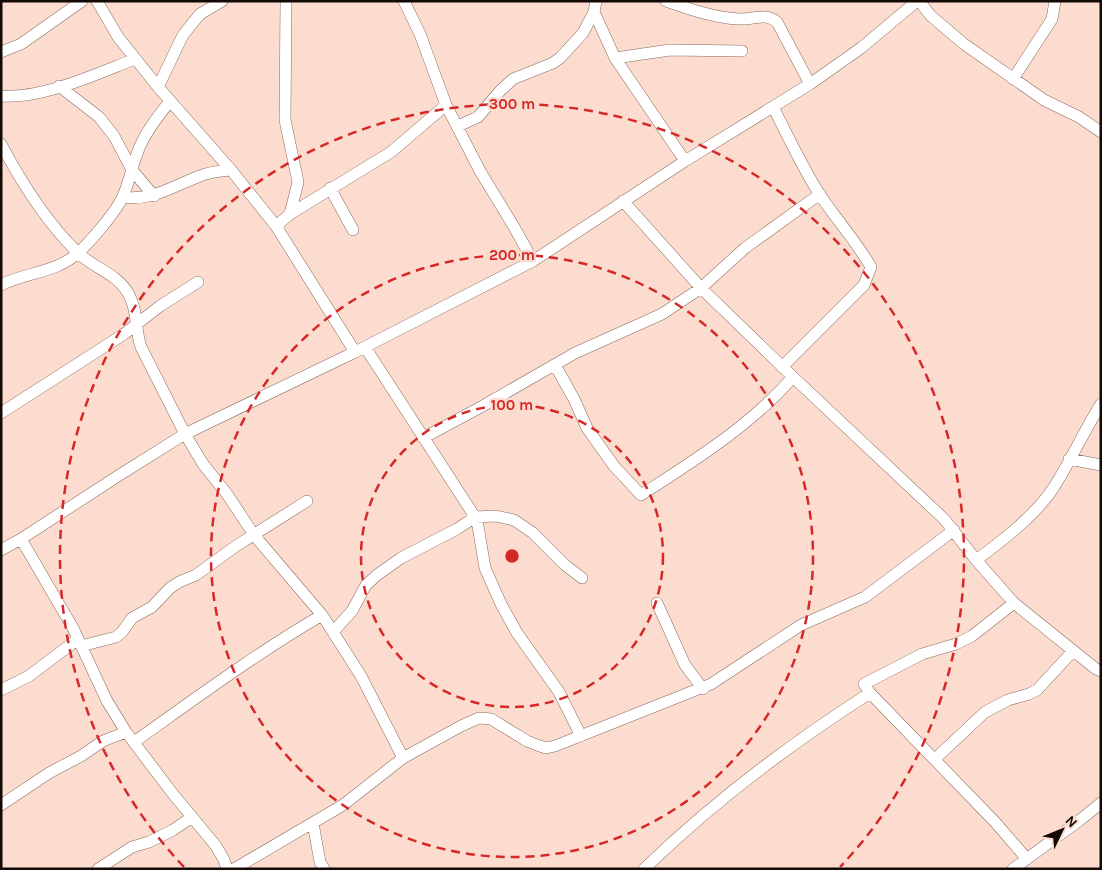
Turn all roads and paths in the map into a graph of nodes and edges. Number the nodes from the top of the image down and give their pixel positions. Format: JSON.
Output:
{"nodes":[{"id":1,"x":82,"y":1,"type":"edge"},
{"id":2,"x":97,"y":1,"type":"edge"},
{"id":3,"x":222,"y":1,"type":"edge"},
{"id":4,"x":286,"y":1,"type":"edge"},
{"id":5,"x":404,"y":1,"type":"edge"},
{"id":6,"x":666,"y":1,"type":"edge"},
{"id":7,"x":918,"y":1,"type":"edge"},
{"id":8,"x":1054,"y":1,"type":"edge"},
{"id":9,"x":595,"y":7,"type":"edge"},
{"id":10,"x":1,"y":52,"type":"edge"},
{"id":11,"x":742,"y":52,"type":"dead end"},
{"id":12,"x":135,"y":58,"type":"junction"},
{"id":13,"x":615,"y":58,"type":"junction"},
{"id":14,"x":1013,"y":79,"type":"junction"},
{"id":15,"x":810,"y":84,"type":"junction"},
{"id":16,"x":59,"y":86,"type":"junction"},
{"id":17,"x":158,"y":87,"type":"junction"},
{"id":18,"x":1,"y":96,"type":"edge"},
{"id":19,"x":170,"y":100,"type":"junction"},
{"id":20,"x":446,"y":105,"type":"junction"},
{"id":21,"x":773,"y":107,"type":"junction"},
{"id":22,"x":458,"y":126,"type":"junction"},
{"id":23,"x":1101,"y":132,"type":"edge"},
{"id":24,"x":1,"y":144,"type":"edge"},
{"id":25,"x":685,"y":161,"type":"junction"},
{"id":26,"x":132,"y":170,"type":"junction"},
{"id":27,"x":231,"y":170,"type":"junction"},
{"id":28,"x":330,"y":188,"type":"junction"},
{"id":29,"x":820,"y":194,"type":"junction"},
{"id":30,"x":154,"y":196,"type":"junction"},
{"id":31,"x":123,"y":197,"type":"junction"},
{"id":32,"x":623,"y":202,"type":"junction"},
{"id":33,"x":290,"y":214,"type":"junction"},
{"id":34,"x":276,"y":226,"type":"junction"},
{"id":35,"x":353,"y":230,"type":"dead end"},
{"id":36,"x":78,"y":253,"type":"junction"},
{"id":37,"x":532,"y":261,"type":"junction"},
{"id":38,"x":198,"y":282,"type":"dead end"},
{"id":39,"x":1,"y":285,"type":"edge"},
{"id":40,"x":701,"y":288,"type":"junction"},
{"id":41,"x":136,"y":324,"type":"junction"},
{"id":42,"x":360,"y":349,"type":"junction"},
{"id":43,"x":555,"y":365,"type":"junction"},
{"id":44,"x":782,"y":367,"type":"junction"},
{"id":45,"x":792,"y":377,"type":"junction"},
{"id":46,"x":1101,"y":404,"type":"edge"},
{"id":47,"x":1,"y":413,"type":"edge"},
{"id":48,"x":185,"y":434,"type":"junction"},
{"id":49,"x":423,"y":438,"type":"junction"},
{"id":50,"x":1069,"y":459,"type":"junction"},
{"id":51,"x":1101,"y":465,"type":"edge"},
{"id":52,"x":307,"y":500,"type":"dead end"},
{"id":53,"x":475,"y":517,"type":"junction"},
{"id":54,"x":954,"y":530,"type":"junction"},
{"id":55,"x":254,"y":534,"type":"junction"},
{"id":56,"x":21,"y":539,"type":"junction"},
{"id":57,"x":1,"y":550,"type":"edge"},
{"id":58,"x":976,"y":560,"type":"junction"},
{"id":59,"x":582,"y":578,"type":"dead end"},
{"id":60,"x":657,"y":603,"type":"dead end"},
{"id":61,"x":1014,"y":603,"type":"junction"},
{"id":62,"x":322,"y":615,"type":"junction"},
{"id":63,"x":333,"y":632,"type":"junction"},
{"id":64,"x":79,"y":643,"type":"junction"},
{"id":65,"x":1073,"y":651,"type":"junction"},
{"id":66,"x":1101,"y":671,"type":"edge"},
{"id":67,"x":703,"y":689,"type":"junction"},
{"id":68,"x":1,"y":690,"type":"edge"},
{"id":69,"x":870,"y":693,"type":"junction"},
{"id":70,"x":126,"y":732,"type":"junction"},
{"id":71,"x":581,"y":736,"type":"junction"},
{"id":72,"x":134,"y":742,"type":"junction"},
{"id":73,"x":403,"y":758,"type":"junction"},
{"id":74,"x":935,"y":759,"type":"junction"},
{"id":75,"x":1101,"y":803,"type":"edge"},
{"id":76,"x":1,"y":805,"type":"edge"},
{"id":77,"x":192,"y":817,"type":"junction"},
{"id":78,"x":313,"y":824,"type":"junction"},
{"id":79,"x":1027,"y":859,"type":"junction"},
{"id":80,"x":98,"y":869,"type":"edge"},
{"id":81,"x":227,"y":869,"type":"edge"},
{"id":82,"x":234,"y":869,"type":"edge"},
{"id":83,"x":324,"y":869,"type":"edge"},
{"id":84,"x":644,"y":869,"type":"edge"},
{"id":85,"x":1013,"y":869,"type":"edge"}],
"edges":[{"from":1,"to":10,"type":"street"},
{"from":2,"to":12,"type":"street"},
{"from":3,"to":17,"type":"street"},
{"from":4,"to":33,"type":"street"},
{"from":5,"to":20,"type":"street"},
{"from":6,"to":15,"type":"street"},
{"from":7,"to":14,"type":"street"},
{"from":7,"to":15,"type":"street"},
{"from":8,"to":14,"type":"street"},
{"from":9,"to":13,"type":"street"},
{"from":9,"to":22,"type":"street"},
{"from":11,"to":13,"type":"street"},
{"from":12,"to":16,"type":"street"},
{"from":12,"to":17,"type":"street"},
{"from":13,"to":25,"type":"street"},
{"from":14,"to":23,"type":"street"},
{"from":15,"to":21,"type":"street"},
{"from":16,"to":18,"type":"street"},
{"from":16,"to":26,"type":"street"},
{"from":17,"to":19,"type":"street"},
{"from":19,"to":26,"type":"street"},
{"from":19,"to":27,"type":"street"},
{"from":20,"to":22,"type":"street"},
{"from":20,"to":28,"type":"street"},
{"from":21,"to":25,"type":"street"},
{"from":21,"to":29,"type":"street"},
{"from":22,"to":37,"type":"street"},
{"from":24,"to":36,"type":"street"},
{"from":25,"to":32,"type":"street"},
{"from":26,"to":30,"type":"street"},
{"from":26,"to":31,"type":"street"},
{"from":27,"to":30,"type":"street"},
{"from":27,"to":34,"type":"street"},
{"from":28,"to":33,"type":"street"},
{"from":28,"to":35,"type":"street"},
{"from":29,"to":40,"type":"street"},
{"from":29,"to":44,"type":"street"},
{"from":30,"to":31,"type":"street"},
{"from":31,"to":36,"type":"street"},
{"from":32,"to":37,"type":"street"},
{"from":32,"to":40,"type":"street"},
{"from":33,"to":34,"type":"street"},
{"from":34,"to":42,"type":"street"},
{"from":36,"to":39,"type":"street"},
{"from":36,"to":41,"type":"street"},
{"from":37,"to":42,"type":"street"},
{"from":38,"to":41,"type":"street"},
{"from":40,"to":43,"type":"street"},
{"from":40,"to":44,"type":"street"},
{"from":41,"to":47,"type":"street"},
{"from":41,"to":48,"type":"street"},
{"from":42,"to":48,"type":"street"},
{"from":42,"to":49,"type":"street"},
{"from":43,"to":45,"type":"street"},
{"from":43,"to":49,"type":"street"},
{"from":44,"to":45,"type":"street"},
{"from":45,"to":54,"type":"street"},
{"from":46,"to":50,"type":"street"},
{"from":48,"to":55,"type":"street"},
{"from":48,"to":56,"type":"street"},
{"from":49,"to":53,"type":"street"},
{"from":50,"to":51,"type":"street"},
{"from":50,"to":58,"type":"street"},
{"from":52,"to":55,"type":"street"},
{"from":53,"to":59,"type":"street"},
{"from":53,"to":63,"type":"street"},
{"from":53,"to":71,"type":"street"},
{"from":54,"to":58,"type":"street"},
{"from":54,"to":67,"type":"street"},
{"from":55,"to":62,"type":"street"},
{"from":55,"to":64,"type":"street"},
{"from":56,"to":57,"type":"street"},
{"from":56,"to":64,"type":"street"},
{"from":58,"to":61,"type":"street"},
{"from":60,"to":67,"type":"street"},
{"from":61,"to":65,"type":"street"},
{"from":61,"to":69,"type":"street"},
{"from":62,"to":63,"type":"street"},
{"from":62,"to":72,"type":"street"},
{"from":63,"to":73,"type":"street"},
{"from":64,"to":68,"type":"street"},
{"from":64,"to":70,"type":"street"},
{"from":65,"to":66,"type":"street"},
{"from":65,"to":74,"type":"street"},
{"from":67,"to":71,"type":"street"},
{"from":69,"to":74,"type":"street"},
{"from":69,"to":84,"type":"street"},
{"from":70,"to":72,"type":"street"},
{"from":70,"to":76,"type":"street"},
{"from":71,"to":73,"type":"street"},
{"from":72,"to":77,"type":"street"},
{"from":73,"to":78,"type":"street"},
{"from":74,"to":79,"type":"street"},
{"from":75,"to":79,"type":"street"},
{"from":77,"to":80,"type":"street"},
{"from":77,"to":81,"type":"street"},
{"from":78,"to":82,"type":"street"},
{"from":78,"to":83,"type":"street"},
{"from":79,"to":85,"type":"street"}]}
